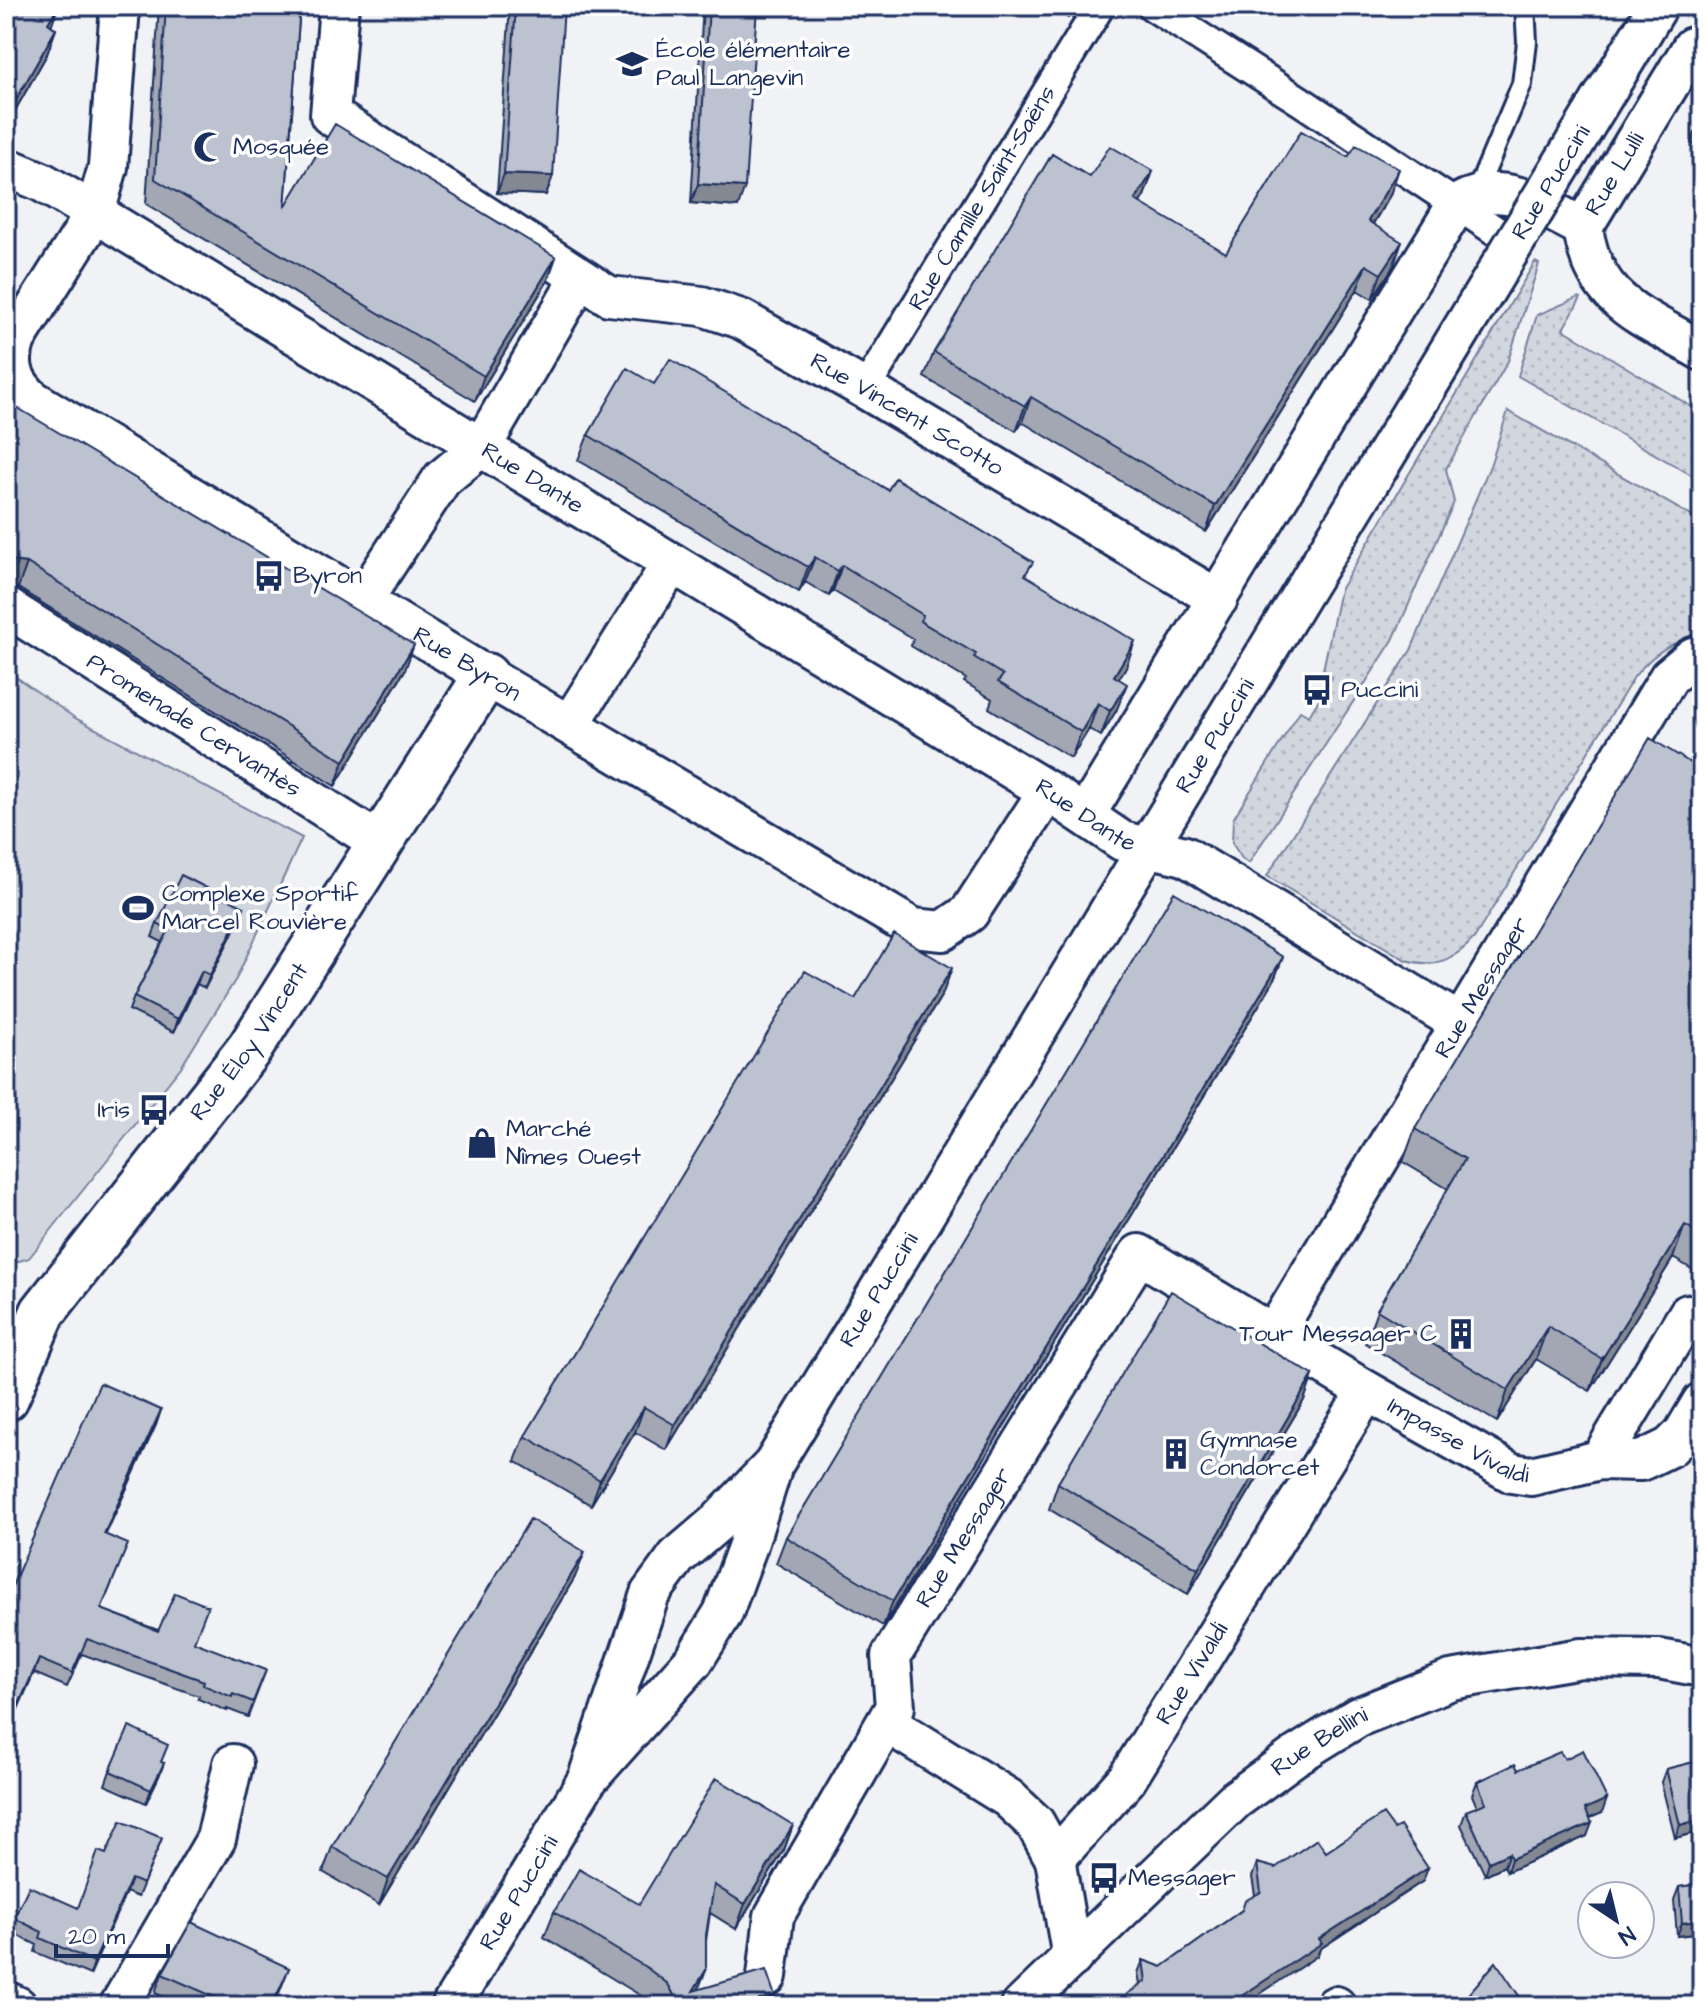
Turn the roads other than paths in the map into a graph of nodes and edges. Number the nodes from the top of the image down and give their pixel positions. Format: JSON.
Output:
{"nodes":[{"id":1,"x":120,"y":6,"type":"edge"},
{"id":2,"x":339,"y":6,"type":"edge"},
{"id":3,"x":1100,"y":6,"type":"edge"},
{"id":4,"x":1152,"y":6,"type":"edge"},
{"id":5,"x":1525,"y":6,"type":"edge"},
{"id":6,"x":1658,"y":6,"type":"edge"},
{"id":7,"x":1693,"y":58,"type":"edge"},
{"id":8,"x":6,"y":167,"type":"edge"},
{"id":9,"x":1467,"y":199,"type":"junction"},
{"id":10,"x":95,"y":213,"type":"junction"},
{"id":11,"x":1583,"y":227,"type":"junction"},
{"id":12,"x":1514,"y":243,"type":"junction"},
{"id":13,"x":580,"y":278,"type":"junction"},
{"id":14,"x":1702,"y":351,"type":"edge"},
{"id":15,"x":865,"y":389,"type":"junction"},
{"id":16,"x":482,"y":446,"type":"junction"},
{"id":17,"x":672,"y":563,"type":"junction"},
{"id":18,"x":1218,"y":599,"type":"junction"},
{"id":19,"x":363,"y":600,"type":"junction"},
{"id":20,"x":6,"y":607,"type":"edge"},
{"id":21,"x":1702,"y":654,"type":"edge"},
{"id":22,"x":486,"y":676,"type":"junction"},
{"id":23,"x":570,"y":724,"type":"junction"},
{"id":24,"x":1048,"y":791,"type":"junction"},
{"id":25,"x":1086,"y":814,"type":"junction"},
{"id":26,"x":380,"y":843,"type":"junction"},
{"id":27,"x":1148,"y":847,"type":"junction"},
{"id":28,"x":1461,"y":1024,"type":"junction"},
{"id":29,"x":1702,"y":1322,"type":"edge"},
{"id":30,"x":1274,"y":1334,"type":"junction"},
{"id":31,"x":1367,"y":1391,"type":"junction"},
{"id":32,"x":6,"y":1398,"type":"edge"},
{"id":33,"x":1702,"y":1402,"type":"edge"},
{"id":34,"x":1600,"y":1460,"type":"junction"},
{"id":35,"x":773,"y":1465,"type":"junction"},
{"id":36,"x":1702,"y":1667,"type":"edge"},
{"id":37,"x":887,"y":1723,"type":"junction"},
{"id":38,"x":233,"y":1764,"type":"dead end"},
{"id":39,"x":587,"y":1780,"type":"junction"},
{"id":40,"x":1055,"y":1859,"type":"junction"},
{"id":41,"x":1072,"y":1958,"type":"junction"},
{"id":42,"x":767,"y":1976,"type":"edge"},
{"id":43,"x":6,"y":2001,"type":"edge"},
{"id":44,"x":17,"y":2006,"type":"edge"},
{"id":45,"x":119,"y":2006,"type":"edge"},
{"id":46,"x":451,"y":2006,"type":"edge"},
{"id":47,"x":1021,"y":2006,"type":"edge"}],
"edges":[{"from":1,"to":10,"type":"street"},
{"from":2,"to":13,"type":"street","name":"Rue Vincent Scotto"},
{"from":3,"to":15,"type":"street","name":"Rue Camille Saint-Saëns"},
{"from":4,"to":9,"type":"street"},
{"from":5,"to":9,"type":"lane"},
{"from":6,"to":12,"type":"street","name":"Rue Puccini","bridge":true},
{"from":7,"to":11,"type":"street","name":"Rue Lulli"},
{"from":8,"to":10,"type":"street","name":"Rue Dante"},
{"from":9,"to":11,"type":"street"},
{"from":9,"to":12,"type":"street"},
{"from":9,"to":18,"type":"street"},
{"from":10,"to":16,"type":"street","name":"Rue Dante"},
{"from":10,"to":19,"type":"street","name":"Rue Byron"},
{"from":11,"to":14,"type":"street","name":"Rue Lulli"},
{"from":12,"to":27,"type":"street","name":"Rue Puccini","bridge":true},
{"from":13,"to":15,"type":"street","name":"Rue Vincent Scotto"},
{"from":13,"to":16,"type":"street"},
{"from":15,"to":18,"type":"street","name":"Rue Vincent Scotto"},
{"from":16,"to":17,"type":"street","name":"Rue Dante"},
{"from":16,"to":19,"type":"street"},
{"from":17,"to":23,"type":"street"},
{"from":17,"to":24,"type":"street","name":"Rue Dante"},
{"from":18,"to":25,"type":"street"},
{"from":19,"to":22,"type":"street","name":"Rue Byron"},
{"from":20,"to":26,"type":"street","name":"Promenade Cervantès"},
{"from":21,"to":28,"type":"street","name":"Rue Messager"},
{"from":22,"to":23,"type":"street","name":"Rue Byron"},
{"from":22,"to":26,"type":"street","name":"Rue Éloy Vincent"},
{"from":23,"to":24,"type":"street","name":"Rue Byron"},
{"from":24,"to":25,"type":"street","name":"Rue Dante"},
{"from":25,"to":27,"type":"street","name":"Rue Dante"},
{"from":26,"to":32,"type":"street","name":"Rue Éloy Vincent"},
{"from":27,"to":28,"type":"street","name":"Rue Dante"},
{"from":27,"to":35,"type":"street","name":"Rue Puccini"},
{"from":28,"to":30,"type":"street","name":"Rue Messager"},
{"from":29,"to":34,"type":"street"},
{"from":30,"to":31,"type":"street","name":"Rue Messager"},
{"from":30,"to":37,"type":"street","name":"Rue Messager"},
{"from":31,"to":34,"type":"street","name":"Impasse Vivaldi"},
{"from":31,"to":40,"type":"street","name":"Rue Vivaldi"},
{"from":33,"to":34,"type":"street","name":"Impasse Vivaldi"},
{"from":35,"to":39,"type":"street","name":"Rue Puccini"},
{"from":35,"to":39,"type":"street","name":"Rue Puccini"},
{"from":36,"to":41,"type":"street","name":"Rue Bellini"},
{"from":37,"to":40,"type":"street"},
{"from":37,"to":42,"type":"street","name":"Rue Messager"},
{"from":38,"to":45,"type":"street"},
{"from":39,"to":46,"type":"street","name":"Rue Puccini"},
{"from":40,"to":41,"type":"street"},
{"from":41,"to":47,"type":"street","name":"Rue Bellini"},
{"from":43,"to":44,"type":"street"}]}
